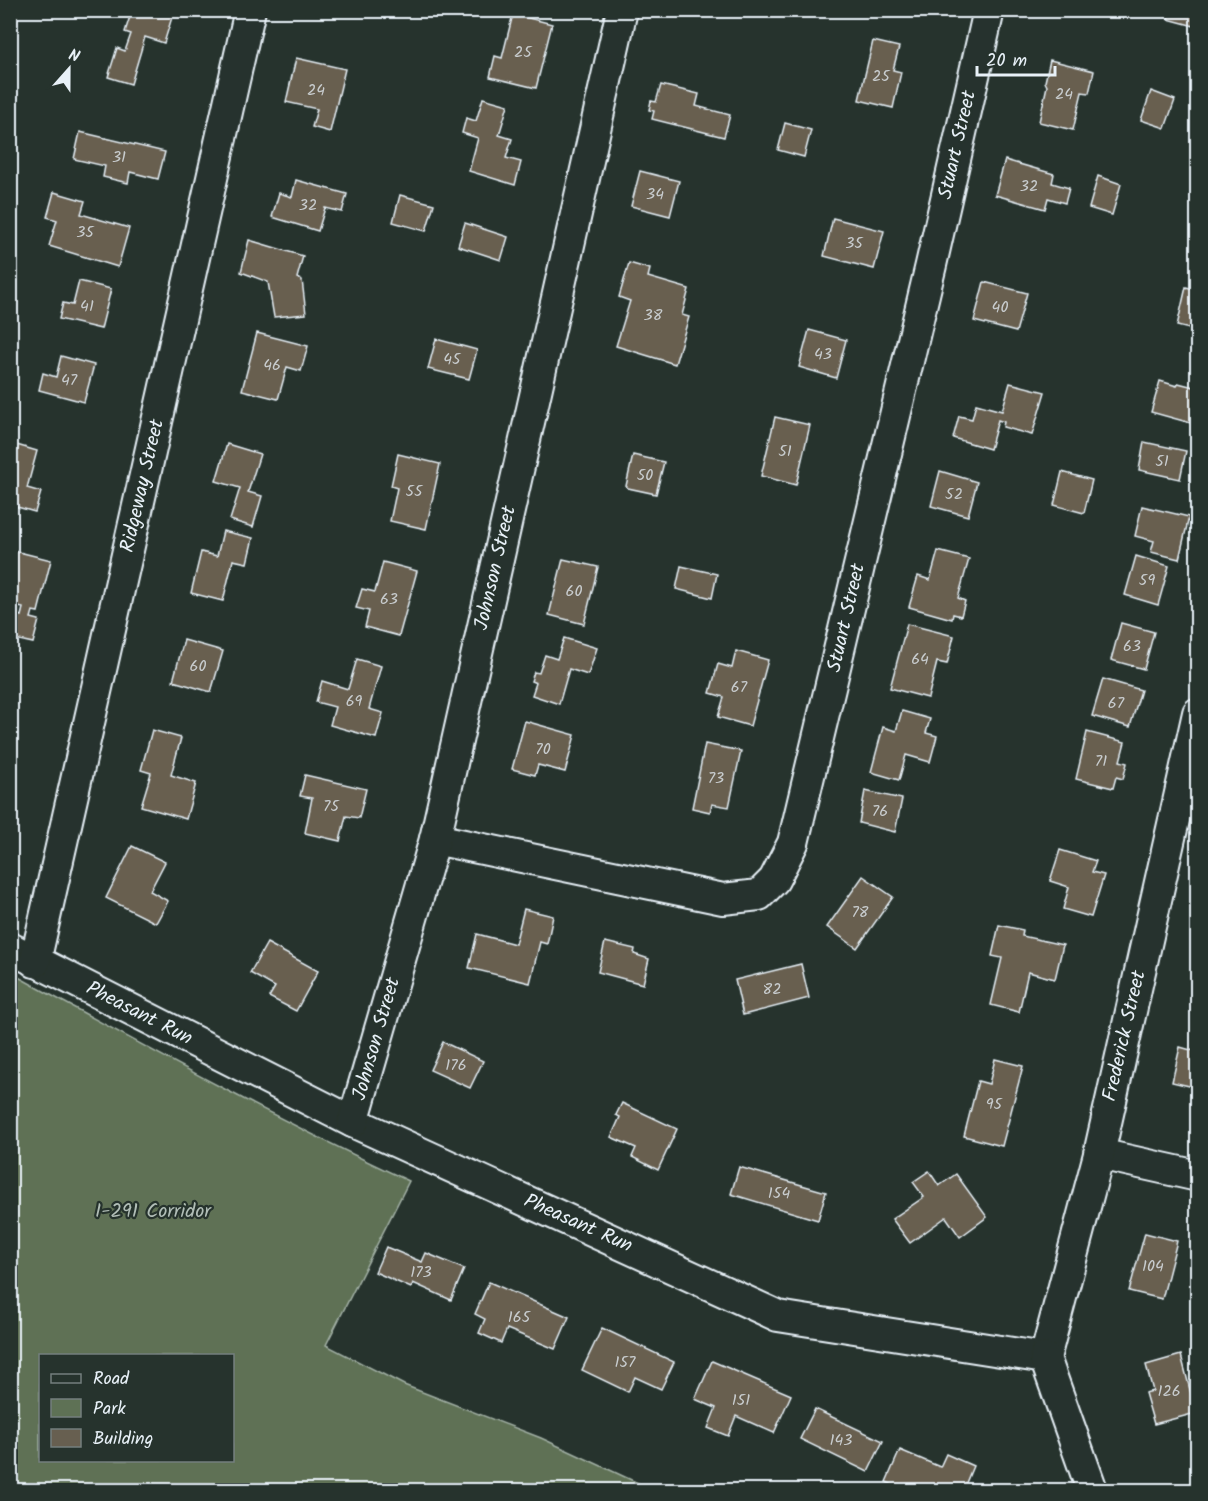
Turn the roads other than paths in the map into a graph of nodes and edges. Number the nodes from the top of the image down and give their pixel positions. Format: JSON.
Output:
{"nodes":[{"id":1,"x":250,"y":10,"type":"edge"},
{"id":2,"x":622,"y":10,"type":"edge"},
{"id":3,"x":989,"y":10,"type":"edge"},
{"id":4,"x":1197,"y":713,"type":"edge"},
{"id":5,"x":435,"y":839,"type":"junction"},
{"id":6,"x":23,"y":955,"type":"edge"},
{"id":7,"x":353,"y":1122,"type":"junction"},
{"id":8,"x":1099,"y":1154,"type":"junction"},
{"id":9,"x":1197,"y":1176,"type":"edge"},
{"id":10,"x":1045,"y":1358,"type":"junction"},
{"id":11,"x":1092,"y":1491,"type":"edge"}],
"edges":[{"from":1,"to":6,"type":"street","name":"Ridgeway Street"},
{"from":2,"to":5,"type":"street","name":"Johnson Street"},
{"from":3,"to":5,"type":"street","name":"Stuart Street"},
{"from":4,"to":8,"type":"street","name":"Frederick Street"},
{"from":5,"to":7,"type":"street","name":"Johnson Street"},
{"from":6,"to":7,"type":"street","name":"Pheasant Run"},
{"from":7,"to":10,"type":"street","name":"Pheasant Run"},
{"from":8,"to":9,"type":"street"},
{"from":8,"to":10,"type":"street","name":"Frederick Street"},
{"from":10,"to":11,"type":"street"}]}
